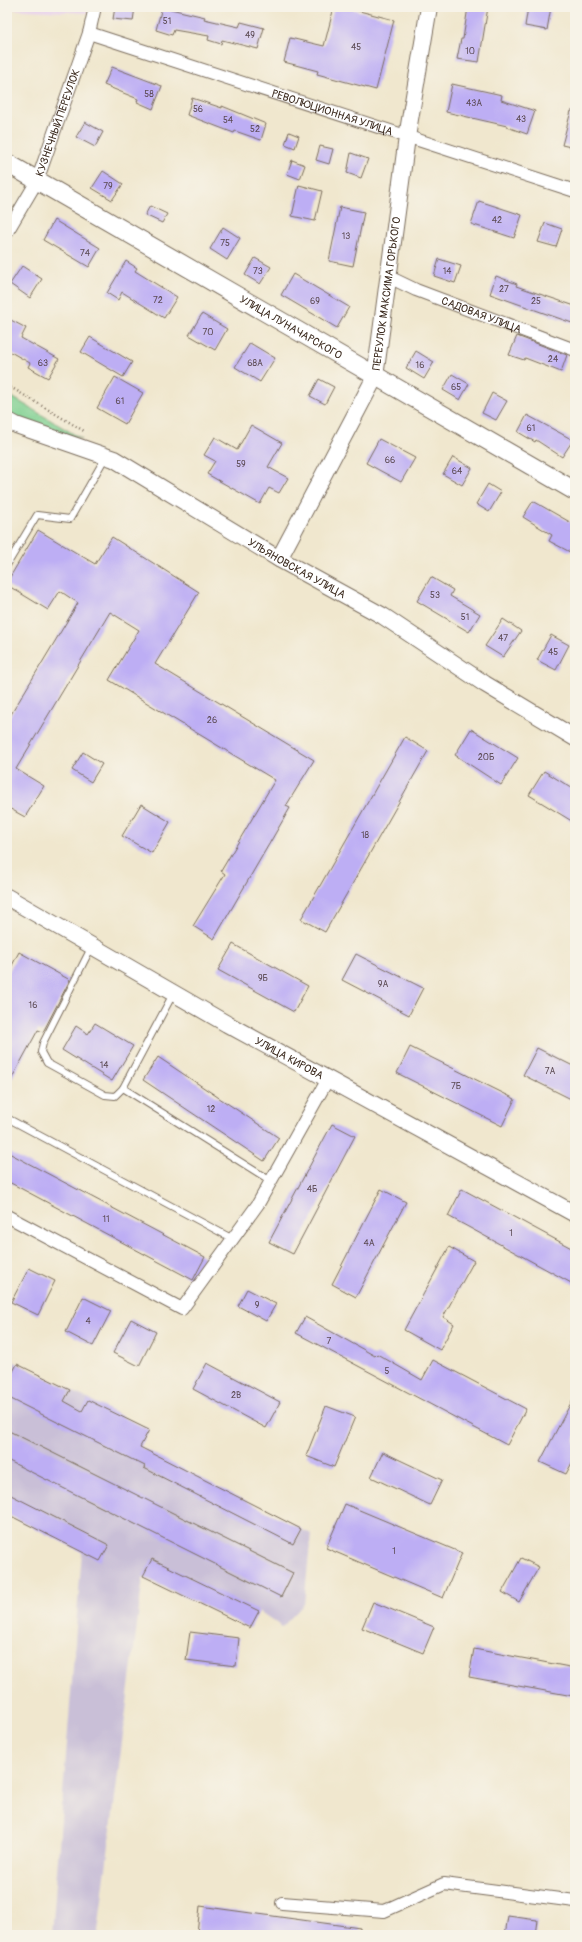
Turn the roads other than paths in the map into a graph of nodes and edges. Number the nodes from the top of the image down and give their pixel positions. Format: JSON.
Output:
{"nodes":[{"id":1,"x":95,"y":7,"type":"edge"},
{"id":2,"x":428,"y":7,"type":"edge"},
{"id":3,"x":89,"y":33,"type":"junction"},
{"id":4,"x":407,"y":137,"type":"junction"},
{"id":5,"x":7,"y":163,"type":"edge"},
{"id":6,"x":37,"y":181,"type":"junction"},
{"id":7,"x":575,"y":191,"type":"edge"},
{"id":8,"x":7,"y":232,"type":"edge"},
{"id":9,"x":389,"y":277,"type":"junction"},
{"id":10,"x":575,"y":350,"type":"edge"},
{"id":11,"x":375,"y":377,"type":"junction"},
{"id":12,"x":7,"y":420,"type":"edge"},
{"id":13,"x":106,"y":457,"type":"junction"},
{"id":14,"x":575,"y":491,"type":"edge"},
{"id":15,"x":279,"y":559,"type":"junction"},
{"id":16,"x":7,"y":565,"type":"edge"},
{"id":17,"x":575,"y":738,"type":"edge"},
{"id":18,"x":7,"y":897,"type":"edge"},
{"id":19,"x":92,"y":946,"type":"junction"},
{"id":20,"x":174,"y":993,"type":"junction"},
{"id":21,"x":328,"y":1079,"type":"junction"},
{"id":22,"x":123,"y":1088,"type":"junction"},
{"id":23,"x":7,"y":1118,"type":"edge"},
{"id":24,"x":271,"y":1181,"type":"junction"},
{"id":25,"x":575,"y":1214,"type":"edge"},
{"id":26,"x":7,"y":1216,"type":"edge"},
{"id":27,"x":233,"y":1239,"type":"junction"},
{"id":28,"x":575,"y":1900,"type":"edge"},
{"id":29,"x":282,"y":1904,"type":"dead end"}],
"edges":[{"from":1,"to":3,"type":"street","name":"КУЗНЕЧНЫЙ ПЕРЕУЛОК"},
{"from":2,"to":4,"type":"street","name":"ПЕРЕУЛОК МАКСИМА ГОРЬКОГО"},
{"from":3,"to":4,"type":"street","name":"РЕВОЛЮЦИОННАЯ УЛИЦА"},
{"from":3,"to":6,"type":"street","name":"КУЗНЕЧНЫЙ ПЕРЕУЛОК"},
{"from":4,"to":7,"type":"street","name":"РЕВОЛЮЦИОННАЯ УЛИЦА"},
{"from":4,"to":9,"type":"street","name":"ПЕРЕУЛОК МАКСИМА ГОРЬКОГО"},
{"from":5,"to":6,"type":"main road","name":"УЛИЦА ЛУНАЧАРСКОГО"},
{"from":6,"to":8,"type":"street","name":"КУЗНЕЧНЫЙ ПЕРЕУЛОК"},
{"from":6,"to":11,"type":"main road","name":"УЛИЦА ЛУНАЧАРСКОГО"},
{"from":9,"to":10,"type":"street","name":"САДОВАЯ УЛИЦА"},
{"from":9,"to":11,"type":"street","name":"ПЕРЕУЛОК МАКСИМА ГОРЬКОГО"},
{"from":11,"to":14,"type":"main road","name":"УЛИЦА ЛУНАЧАРСКОГО"},
{"from":11,"to":15,"type":"street","name":"ПЕРЕУЛОК МАКСИМА ГОРЬКОГО"},
{"from":12,"to":13,"type":"street","name":"УЛЬЯНОВСКАЯ УЛИЦА"},
{"from":13,"to":15,"type":"street","name":"УЛЬЯНОВСКАЯ УЛИЦА"},
{"from":13,"to":16,"type":"lane"},
{"from":15,"to":17,"type":"street","name":"УЛЬЯНОВСКАЯ УЛИЦА"},
{"from":18,"to":19,"type":"street","name":"УЛИЦА КИРОВА"},
{"from":19,"to":20,"type":"street","name":"УЛИЦА КИРОВА"},
{"from":19,"to":22,"type":"lane"},
{"from":20,"to":21,"type":"street","name":"УЛИЦА КИРОВА"},
{"from":20,"to":22,"type":"lane"},
{"from":21,"to":24,"type":"street"},
{"from":21,"to":25,"type":"street","name":"УЛИЦА КИРОВА"},
{"from":22,"to":24,"type":"lane"},
{"from":23,"to":27,"type":"lane"},
{"from":24,"to":27,"type":"street"},
{"from":26,"to":27,"type":"street"},
{"from":28,"to":29,"type":"street"}]}
